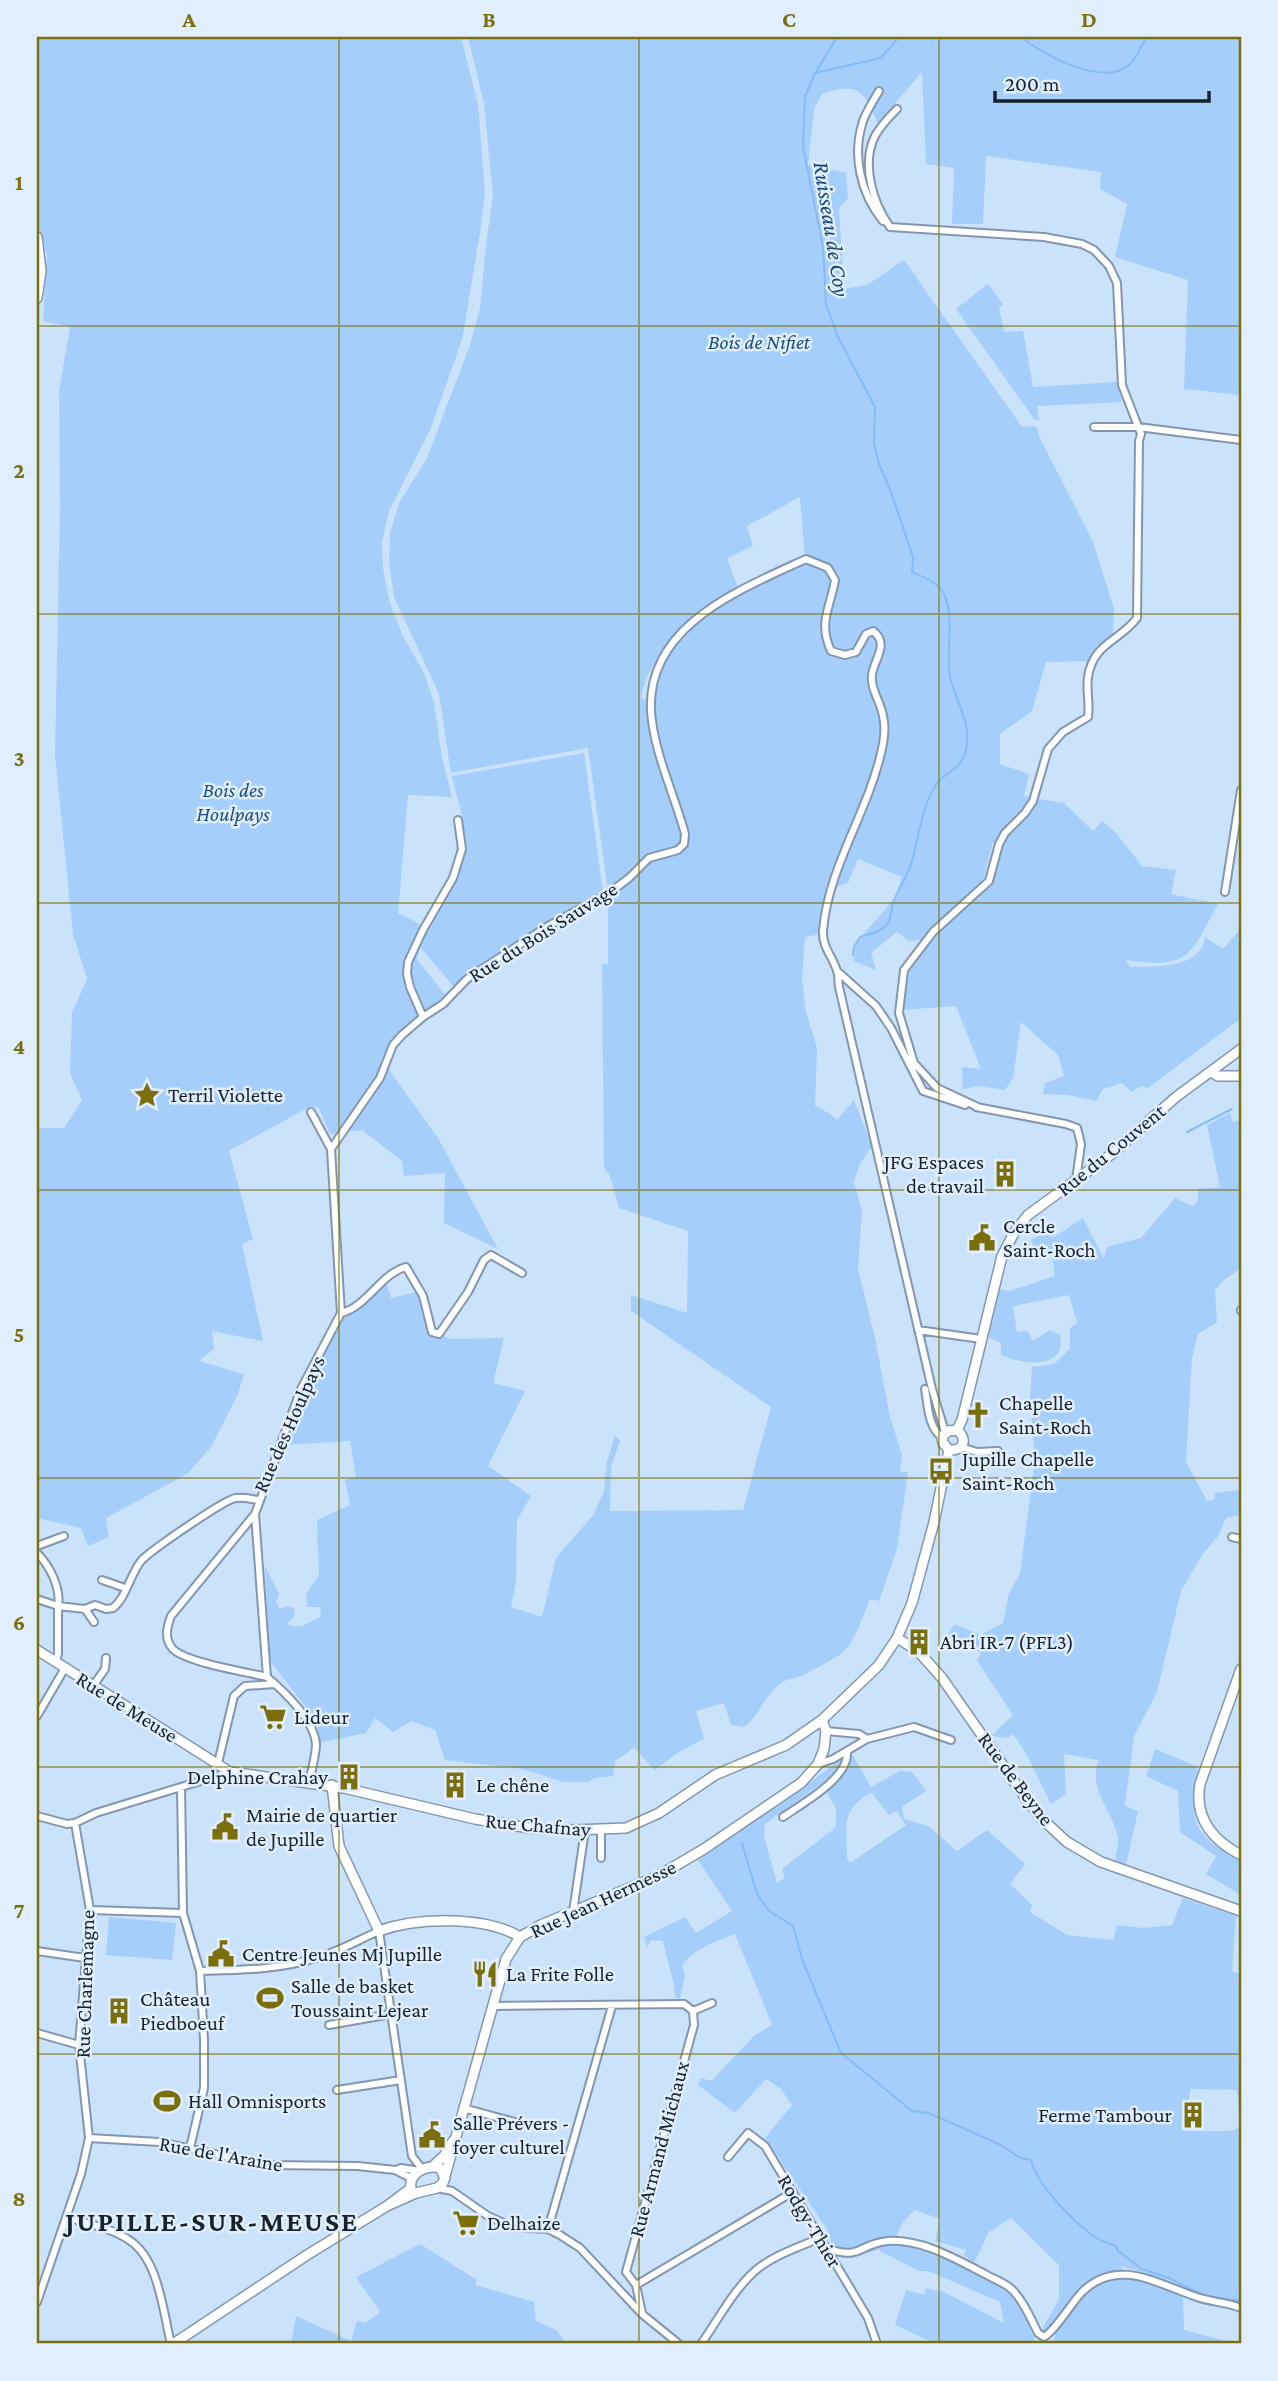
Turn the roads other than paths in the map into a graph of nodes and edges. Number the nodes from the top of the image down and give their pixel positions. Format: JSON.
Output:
{"nodes":[{"id":1,"x":880,"y":91,"type":"dead end"},
{"id":2,"x":897,"y":110,"type":"dead end"},
{"id":3,"x":892,"y":228,"type":"junction"},
{"id":4,"x":37,"y":237,"type":"edge"},
{"id":5,"x":37,"y":298,"type":"edge"},
{"id":6,"x":1094,"y":426,"type":"dead end"},
{"id":7,"x":1138,"y":427,"type":"junction"},
{"id":8,"x":1241,"y":440,"type":"edge"},
{"id":9,"x":1241,"y":790,"type":"edge"},
{"id":10,"x":458,"y":820,"type":"dead end"},
{"id":11,"x":1225,"y":892,"type":"dead end"},
{"id":12,"x":837,"y":971,"type":"junction"},
{"id":13,"x":422,"y":1017,"type":"junction"},
{"id":14,"x":1241,"y":1049,"type":"edge"},
{"id":15,"x":1211,"y":1072,"type":"junction"},
{"id":16,"x":1241,"y":1076,"type":"edge"},
{"id":17,"x":980,"y":1108,"type":"junction"},
{"id":18,"x":311,"y":1112,"type":"dead end"},
{"id":19,"x":331,"y":1149,"type":"junction"},
{"id":20,"x":1076,"y":1180,"type":"junction"},
{"id":21,"x":522,"y":1273,"type":"dead end"},
{"id":22,"x":341,"y":1313,"type":"junction"},
{"id":23,"x":918,"y":1330,"type":"junction"},
{"id":24,"x":981,"y":1339,"type":"junction"},
{"id":25,"x":925,"y":1389,"type":"dead end"},
{"id":26,"x":957,"y":1430,"type":"junction"},
{"id":27,"x":944,"y":1435,"type":"junction"},
{"id":28,"x":961,"y":1447,"type":"junction"},
{"id":29,"x":949,"y":1450,"type":"junction"},
{"id":30,"x":998,"y":1451,"type":"dead end"},
{"id":31,"x":258,"y":1500,"type":"junction"},
{"id":32,"x":255,"y":1514,"type":"junction"},
{"id":33,"x":64,"y":1536,"type":"dead end"},
{"id":34,"x":1232,"y":1537,"type":"dead end"},
{"id":35,"x":1241,"y":1539,"type":"edge"},
{"id":36,"x":37,"y":1546,"type":"edge"},
{"id":37,"x":37,"y":1553,"type":"edge"},
{"id":38,"x":102,"y":1580,"type":"dead end"},
{"id":39,"x":125,"y":1588,"type":"junction"},
{"id":40,"x":37,"y":1599,"type":"edge"},
{"id":41,"x":58,"y":1606,"type":"junction"},
{"id":42,"x":85,"y":1609,"type":"junction"},
{"id":43,"x":94,"y":1622,"type":"dead end"},
{"id":44,"x":897,"y":1638,"type":"junction"},
{"id":45,"x":37,"y":1650,"type":"edge"},
{"id":46,"x":106,"y":1657,"type":"dead end"},
{"id":47,"x":56,"y":1662,"type":"junction"},
{"id":48,"x":65,"y":1668,"type":"junction"},
{"id":49,"x":1241,"y":1670,"type":"edge"},
{"id":50,"x":267,"y":1677,"type":"junction"},
{"id":51,"x":276,"y":1684,"type":"junction"},
{"id":52,"x":93,"y":1686,"type":"junction"},
{"id":53,"x":37,"y":1716,"type":"edge"},
{"id":54,"x":822,"y":1720,"type":"junction"},
{"id":55,"x":827,"y":1731,"type":"junction"},
{"id":56,"x":867,"y":1739,"type":"junction"},
{"id":57,"x":951,"y":1740,"type":"dead end"},
{"id":58,"x":848,"y":1752,"type":"junction"},
{"id":59,"x":218,"y":1762,"type":"junction"},
{"id":60,"x":818,"y":1764,"type":"junction"},
{"id":61,"x":230,"y":1772,"type":"junction"},
{"id":62,"x":309,"y":1784,"type":"junction"},
{"id":63,"x":332,"y":1786,"type":"junction"},
{"id":64,"x":181,"y":1787,"type":"junction"},
{"id":65,"x":37,"y":1816,"type":"edge"},
{"id":66,"x":783,"y":1817,"type":"dead end"},
{"id":67,"x":75,"y":1823,"type":"junction"},
{"id":68,"x":585,"y":1830,"type":"junction"},
{"id":69,"x":601,"y":1830,"type":"junction"},
{"id":70,"x":1241,"y":1856,"type":"edge"},
{"id":71,"x":601,"y":1858,"type":"dead end"},
{"id":72,"x":90,"y":1910,"type":"junction"},
{"id":73,"x":1241,"y":1911,"type":"edge"},
{"id":74,"x":573,"y":1912,"type":"junction"},
{"id":75,"x":183,"y":1913,"type":"junction"},
{"id":76,"x":379,"y":1931,"type":"junction"},
{"id":77,"x":520,"y":1937,"type":"junction"},
{"id":78,"x":37,"y":1951,"type":"edge"},
{"id":79,"x":85,"y":1958,"type":"junction"},
{"id":80,"x":200,"y":1972,"type":"junction"},
{"id":81,"x":712,"y":2003,"type":"dead end"},
{"id":82,"x":493,"y":2006,"type":"junction"},
{"id":83,"x":612,"y":2006,"type":"junction"},
{"id":84,"x":693,"y":2011,"type":"junction"},
{"id":85,"x":391,"y":2014,"type":"junction"},
{"id":86,"x":329,"y":2025,"type":"dead end"},
{"id":87,"x":37,"y":2033,"type":"edge"},
{"id":88,"x":79,"y":2045,"type":"junction"},
{"id":89,"x":401,"y":2080,"type":"junction"},
{"id":90,"x":337,"y":2090,"type":"dead end"},
{"id":91,"x":463,"y":2109,"type":"junction"},
{"id":92,"x":522,"y":2124,"type":"dead end"},
{"id":93,"x":456,"y":2133,"type":"junction"},
{"id":94,"x":89,"y":2138,"type":"junction"},
{"id":95,"x":190,"y":2148,"type":"junction"},
{"id":96,"x":728,"y":2157,"type":"dead end"},
{"id":97,"x":425,"y":2169,"type":"junction"},
{"id":98,"x":395,"y":2170,"type":"junction"},
{"id":99,"x":445,"y":2179,"type":"junction"},
{"id":100,"x":413,"y":2186,"type":"junction"},
{"id":101,"x":437,"y":2188,"type":"junction"},
{"id":102,"x":452,"y":2191,"type":"junction"},
{"id":103,"x":793,"y":2192,"type":"junction"},
{"id":104,"x":68,"y":2217,"type":"junction"},
{"id":105,"x":548,"y":2229,"type":"junction"},
{"id":106,"x":820,"y":2238,"type":"junction"},
{"id":107,"x":826,"y":2248,"type":"junction"},
{"id":108,"x":636,"y":2285,"type":"junction"},
{"id":109,"x":37,"y":2300,"type":"edge"},
{"id":110,"x":1241,"y":2308,"type":"edge"},
{"id":111,"x":642,"y":2314,"type":"junction"},
{"id":112,"x":172,"y":2344,"type":"edge"},
{"id":113,"x":679,"y":2344,"type":"edge"},
{"id":114,"x":701,"y":2344,"type":"edge"},
{"id":115,"x":877,"y":2344,"type":"edge"}],
"edges":[{"from":1,"to":3,"type":"street"},
{"from":2,"to":3,"type":"street"},
{"from":3,"to":7,"type":"street"},
{"from":4,"to":5,"type":"street"},
{"from":6,"to":7,"type":"street"},
{"from":7,"to":8,"type":"street"},
{"from":7,"to":17,"type":"street"},
{"from":9,"to":11,"type":"street"},
{"from":10,"to":13,"type":"street"},
{"from":12,"to":13,"type":"street","name":"Rue du Bois Sauvage"},
{"from":12,"to":17,"type":"street"},
{"from":12,"to":23,"type":"street"},
{"from":13,"to":19,"type":"street","name":"Rue du Bois Sauvage"},
{"from":14,"to":15,"type":"street","name":"Rue du Couvent"},
{"from":15,"to":16,"type":"street"},
{"from":15,"to":20,"type":"street","name":"Rue du Couvent"},
{"from":17,"to":20,"type":"street"},
{"from":18,"to":19,"type":"street"},
{"from":19,"to":22,"type":"street"},
{"from":20,"to":24,"type":"street","name":"Rue du Couvent"},
{"from":21,"to":22,"type":"street"},
{"from":22,"to":31,"type":"street","name":"Rue des Houlpays"},
{"from":23,"to":24,"type":"street"},
{"from":23,"to":27,"type":"street"},
{"from":24,"to":26,"type":"street","name":"Rue du Couvent"},
{"from":25,"to":27,"type":"street"},
{"from":26,"to":27,"type":"street"},
{"from":26,"to":28,"type":"street"},
{"from":27,"to":29,"type":"street"},
{"from":28,"to":29,"type":"street"},
{"from":28,"to":30,"type":"street"},
{"from":29,"to":44,"type":"street"},
{"from":31,"to":32,"type":"street"},
{"from":31,"to":39,"type":"street","name":"Rue des Houlpays"},
{"from":32,"to":50,"type":"street"},
{"from":32,"to":50,"type":"street"},
{"from":33,"to":36,"type":"street"},
{"from":34,"to":35,"type":"street"},
{"from":37,"to":41,"type":"street"},
{"from":38,"to":39,"type":"street"},
{"from":39,"to":42,"type":"street","name":"Rue des Houlpays"},
{"from":40,"to":41,"type":"street","name":"Rue des Houlpays"},
{"from":41,"to":42,"type":"street","name":"Rue des Houlpays"},
{"from":41,"to":47,"type":"street"},
{"from":42,"to":43,"type":"street"},
{"from":44,"to":54,"type":"street"},
{"from":44,"to":73,"type":"street","name":"Rue de Beyne"},
{"from":45,"to":47,"type":"street","name":"Rue de Meuse"},
{"from":46,"to":52,"type":"street"},
{"from":47,"to":48,"type":"street","name":"Rue de Meuse"},
{"from":48,"to":52,"type":"street","name":"Rue de Meuse"},
{"from":48,"to":53,"type":"street"},
{"from":49,"to":70,"type":"street"},
{"from":50,"to":51,"type":"street"},
{"from":51,"to":59,"type":"street"},
{"from":51,"to":62,"type":"street"},
{"from":52,"to":59,"type":"street","name":"Rue de Meuse"},
{"from":54,"to":55,"type":"street"},
{"from":54,"to":69,"type":"street","name":"Rue Chafnay"},
{"from":55,"to":56,"type":"street"},
{"from":55,"to":60,"type":"street"},
{"from":56,"to":57,"type":"street"},
{"from":56,"to":58,"type":"street"},
{"from":58,"to":60,"type":"street"},
{"from":58,"to":66,"type":"street"},
{"from":59,"to":61,"type":"street","name":"Rue de Meuse"},
{"from":60,"to":74,"type":"street","name":"Rue Jean Hermesse"},
{"from":61,"to":62,"type":"street","name":"Rue Chafnay"},
{"from":61,"to":64,"type":"street"},
{"from":62,"to":63,"type":"street","name":"Rue Chafnay"},
{"from":63,"to":68,"type":"street","name":"Rue Chafnay"},
{"from":63,"to":76,"type":"street"},
{"from":64,"to":67,"type":"street"},
{"from":64,"to":75,"type":"street"},
{"from":65,"to":67,"type":"street"},
{"from":67,"to":72,"type":"street","name":"Rue Charlemagne"},
{"from":68,"to":69,"type":"street","name":"Rue Chafnay"},
{"from":68,"to":74,"type":"street"},
{"from":69,"to":71,"type":"street"},
{"from":72,"to":75,"type":"street"},
{"from":72,"to":79,"type":"street","name":"Rue Charlemagne"},
{"from":74,"to":77,"type":"street","name":"Rue Jean Hermesse"},
{"from":75,"to":80,"type":"street"},
{"from":76,"to":77,"type":"street"},
{"from":76,"to":80,"type":"street"},
{"from":76,"to":85,"type":"street"},
{"from":77,"to":82,"type":"street","name":"Rue Jean Hermesse"},
{"from":78,"to":79,"type":"street"},
{"from":79,"to":88,"type":"street","name":"Rue Charlemagne"},
{"from":80,"to":95,"type":"street"},
{"from":81,"to":84,"type":"street"},
{"from":82,"to":83,"type":"street"},
{"from":82,"to":91,"type":"street","name":"Rue Jean Hermesse"},
{"from":83,"to":84,"type":"street"},
{"from":83,"to":105,"type":"street"},
{"from":84,"to":108,"type":"street","name":"Rue Armand Michaux"},
{"from":85,"to":86,"type":"street"},
{"from":85,"to":89,"type":"street"},
{"from":87,"to":88,"type":"street"},
{"from":88,"to":94,"type":"street","name":"Rue Charlemagne"},
{"from":89,"to":90,"type":"street"},
{"from":89,"to":97,"type":"street"},
{"from":91,"to":92,"type":"street"},
{"from":91,"to":93,"type":"street","name":"Rue Jean Hermesse"},
{"from":93,"to":97,"type":"street","name":"Rue Jean Hermesse"},
{"from":93,"to":99,"type":"street","name":"Rue Jean Hermesse"},
{"from":94,"to":95,"type":"street","name":"Rue de l'Araine"},
{"from":94,"to":104,"type":"street","name":"Rue Charlemagne"},
{"from":95,"to":98,"type":"street","name":"Rue de l'Araine"},
{"from":96,"to":103,"type":"street","name":"Rodgy-Thier"},
{"from":97,"to":98,"type":"street","name":"Rue de l'Araine"},
{"from":97,"to":99,"type":"street"},
{"from":97,"to":100,"type":"street","name":"Rue Jean Hermesse"},
{"from":98,"to":100,"type":"street"},
{"from":99,"to":101,"type":"street"},
{"from":99,"to":102,"type":"street"},
{"from":100,"to":101,"type":"street"},
{"from":100,"to":112,"type":"street","name":"Rue Jean Hermesse"},
{"from":101,"to":102,"type":"street"},
{"from":102,"to":105,"type":"street"},
{"from":103,"to":106,"type":"street","name":"Rodgy-Thier"},
{"from":103,"to":108,"type":"street"},
{"from":104,"to":109,"type":"street","name":"Rue Charlemagne"},
{"from":104,"to":112,"type":"street"},
{"from":105,"to":111,"type":"street"},
{"from":106,"to":107,"type":"street","name":"Rodgy-Thier"},
{"from":106,"to":114,"type":"street"},
{"from":107,"to":110,"type":"street"},
{"from":107,"to":115,"type":"street","name":"Rodgy-Thier"},
{"from":108,"to":111,"type":"street","name":"Rue Armand Michaux"},
{"from":111,"to":113,"type":"street"}]}
